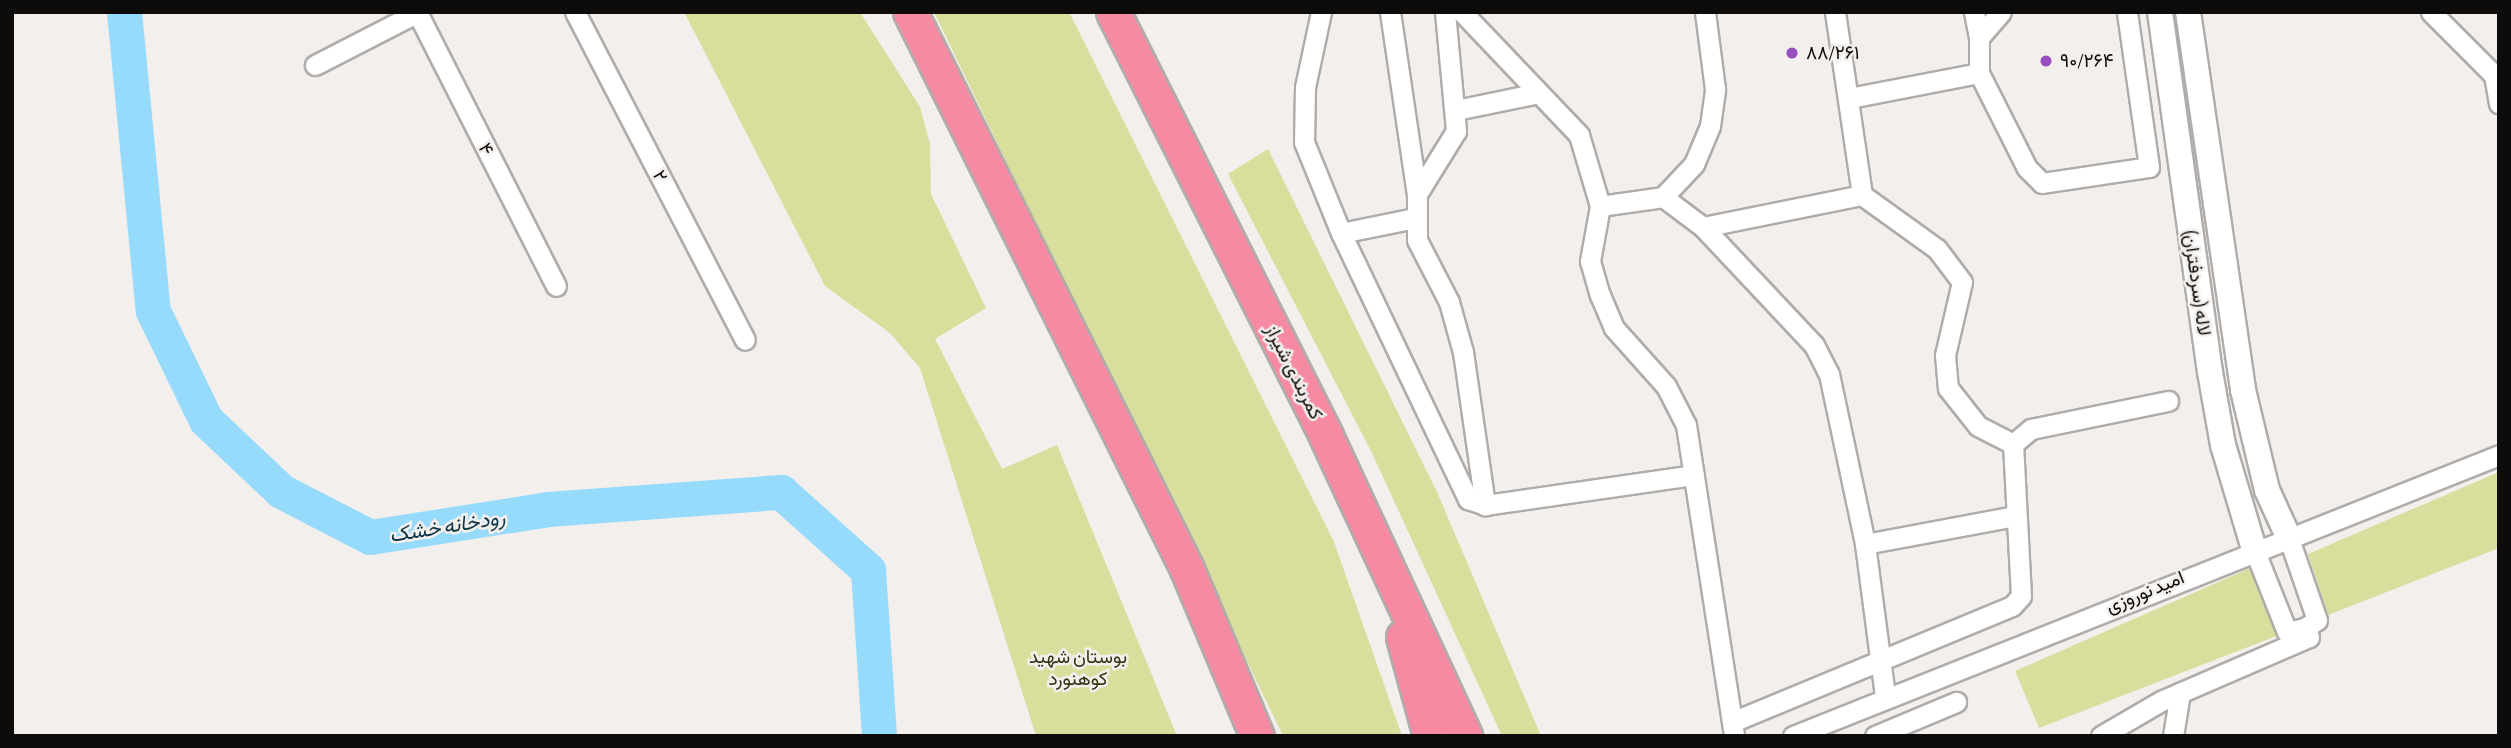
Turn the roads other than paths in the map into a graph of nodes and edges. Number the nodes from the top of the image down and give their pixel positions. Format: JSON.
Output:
{"nodes":[{"id":1,"x":417,"y":12,"type":"edge"},
{"id":2,"x":575,"y":12,"type":"edge"},
{"id":3,"x":910,"y":12,"type":"edge"},
{"id":4,"x":1112,"y":12,"type":"edge"},
{"id":5,"x":1321,"y":12,"type":"edge"},
{"id":6,"x":1390,"y":12,"type":"edge"},
{"id":7,"x":1446,"y":12,"type":"edge"},
{"id":8,"x":1462,"y":12,"type":"edge"},
{"id":9,"x":1705,"y":12,"type":"edge"},
{"id":10,"x":1835,"y":12,"type":"edge"},
{"id":11,"x":1974,"y":12,"type":"edge"},
{"id":12,"x":2001,"y":12,"type":"edge"},
{"id":13,"x":2127,"y":12,"type":"edge"},
{"id":14,"x":2160,"y":12,"type":"edge"},
{"id":15,"x":2188,"y":12,"type":"edge"},
{"id":16,"x":2431,"y":12,"type":"edge"},
{"id":17,"x":1979,"y":37,"type":"junction"},
{"id":18,"x":315,"y":65,"type":"dead end"},
{"id":19,"x":1979,"y":73,"type":"junction"},
{"id":20,"x":1534,"y":94,"type":"junction"},
{"id":21,"x":1849,"y":98,"type":"junction"},
{"id":22,"x":2499,"y":104,"type":"edge"},
{"id":23,"x":1456,"y":110,"type":"junction"},
{"id":24,"x":2215,"y":183,"type":"junction"},
{"id":25,"x":2185,"y":189,"type":"junction"},
{"id":26,"x":1417,"y":194,"type":"junction"},
{"id":27,"x":1862,"y":195,"type":"junction"},
{"id":28,"x":1663,"y":197,"type":"junction"},
{"id":29,"x":1600,"y":206,"type":"junction"},
{"id":30,"x":1415,"y":218,"type":"junction"},
{"id":31,"x":1703,"y":227,"type":"junction"},
{"id":32,"x":1341,"y":233,"type":"junction"},
{"id":33,"x":556,"y":286,"type":"dead end"},
{"id":34,"x":745,"y":340,"type":"dead end"},
{"id":35,"x":2168,"y":401,"type":"dead end"},
{"id":36,"x":2013,"y":444,"type":"junction"},
{"id":37,"x":2499,"y":455,"type":"edge"},
{"id":38,"x":1694,"y":475,"type":"junction"},
{"id":39,"x":1485,"y":505,"type":"junction"},
{"id":40,"x":2014,"y":516,"type":"junction"},
{"id":41,"x":1372,"y":533,"type":"junction"},
{"id":42,"x":2287,"y":536,"type":"junction"},
{"id":43,"x":1865,"y":544,"type":"junction"},
{"id":44,"x":2254,"y":549,"type":"junction"},
{"id":45,"x":2305,"y":628,"type":"junction"},
{"id":46,"x":1879,"y":659,"type":"junction"},
{"id":47,"x":2180,"y":693,"type":"junction"},
{"id":48,"x":1885,"y":696,"type":"junction"},
{"id":49,"x":1955,"y":702,"type":"dead end"},
{"id":50,"x":1733,"y":729,"type":"edge"},
{"id":51,"x":1465,"y":734,"type":"edge"},
{"id":52,"x":1257,"y":736,"type":"edge"},
{"id":53,"x":1430,"y":736,"type":"edge"},
{"id":54,"x":1793,"y":736,"type":"edge"},
{"id":55,"x":1875,"y":736,"type":"edge"},
{"id":56,"x":2101,"y":736,"type":"edge"},
{"id":57,"x":2173,"y":736,"type":"edge"}],
"edges":[{"from":1,"to":18,"type":"street"},
{"from":1,"to":33,"type":"street","name":"۴"},
{"from":2,"to":34,"type":"street","name":"۲"},
{"from":3,"to":52,"type":"highway"},
{"from":4,"to":41,"type":"highway","name":"کمربندی شیراز"},
{"from":5,"to":32,"type":"street"},
{"from":6,"to":26,"type":"street"},
{"from":7,"to":23,"type":"street"},
{"from":8,"to":20,"type":"street"},
{"from":9,"to":28,"type":"street"},
{"from":10,"to":21,"type":"street"},
{"from":11,"to":17,"type":"street"},
{"from":12,"to":17,"type":"street"},
{"from":13,"to":19,"type":"street"},
{"from":14,"to":25,"type":"street","name":"لاله (سردفتران)"},
{"from":15,"to":24,"type":"street","name":"لاله (سردفتران)"},
{"from":16,"to":22,"type":"street"},
{"from":17,"to":19,"type":"street"},
{"from":19,"to":21,"type":"street"},
{"from":20,"to":23,"type":"street"},
{"from":20,"to":29,"type":"street"},
{"from":21,"to":27,"type":"street"},
{"from":23,"to":26,"type":"street"},
{"from":24,"to":25,"type":"street"},
{"from":24,"to":42,"type":"street","name":"لاله (سردفتران)"},
{"from":25,"to":44,"type":"street","name":"لاله (سردفتران)"},
{"from":26,"to":30,"type":"street"},
{"from":27,"to":31,"type":"street"},
{"from":27,"to":36,"type":"street"},
{"from":28,"to":29,"type":"street"},
{"from":28,"to":31,"type":"street"},
{"from":29,"to":38,"type":"street"},
{"from":30,"to":32,"type":"street"},
{"from":30,"to":39,"type":"street"},
{"from":31,"to":43,"type":"street"},
{"from":32,"to":39,"type":"street"},
{"from":35,"to":36,"type":"street"},
{"from":36,"to":40,"type":"street"},
{"from":37,"to":42,"type":"street","name":"امید نوروزی"},
{"from":38,"to":39,"type":"street"},
{"from":38,"to":50,"type":"street"},
{"from":40,"to":43,"type":"street"},
{"from":40,"to":46,"type":"street"},
{"from":41,"to":51,"type":"highway","name":"کمربندی شیراز"},
{"from":41,"to":53,"type":"highway"},
{"from":42,"to":44,"type":"street","name":"امید نوروزی"},
{"from":42,"to":45,"type":"street"},
{"from":43,"to":46,"type":"street"},
{"from":44,"to":45,"type":"street"},
{"from":44,"to":48,"type":"street","name":"امید نوروزی"},
{"from":45,"to":47,"type":"street"},
{"from":46,"to":48,"type":"street"},
{"from":46,"to":50,"type":"street"},
{"from":47,"to":56,"type":"street"},
{"from":47,"to":57,"type":"street"},
{"from":48,"to":54,"type":"street","name":"امید نوروزی"},
{"from":49,"to":55,"type":"street"}]}
